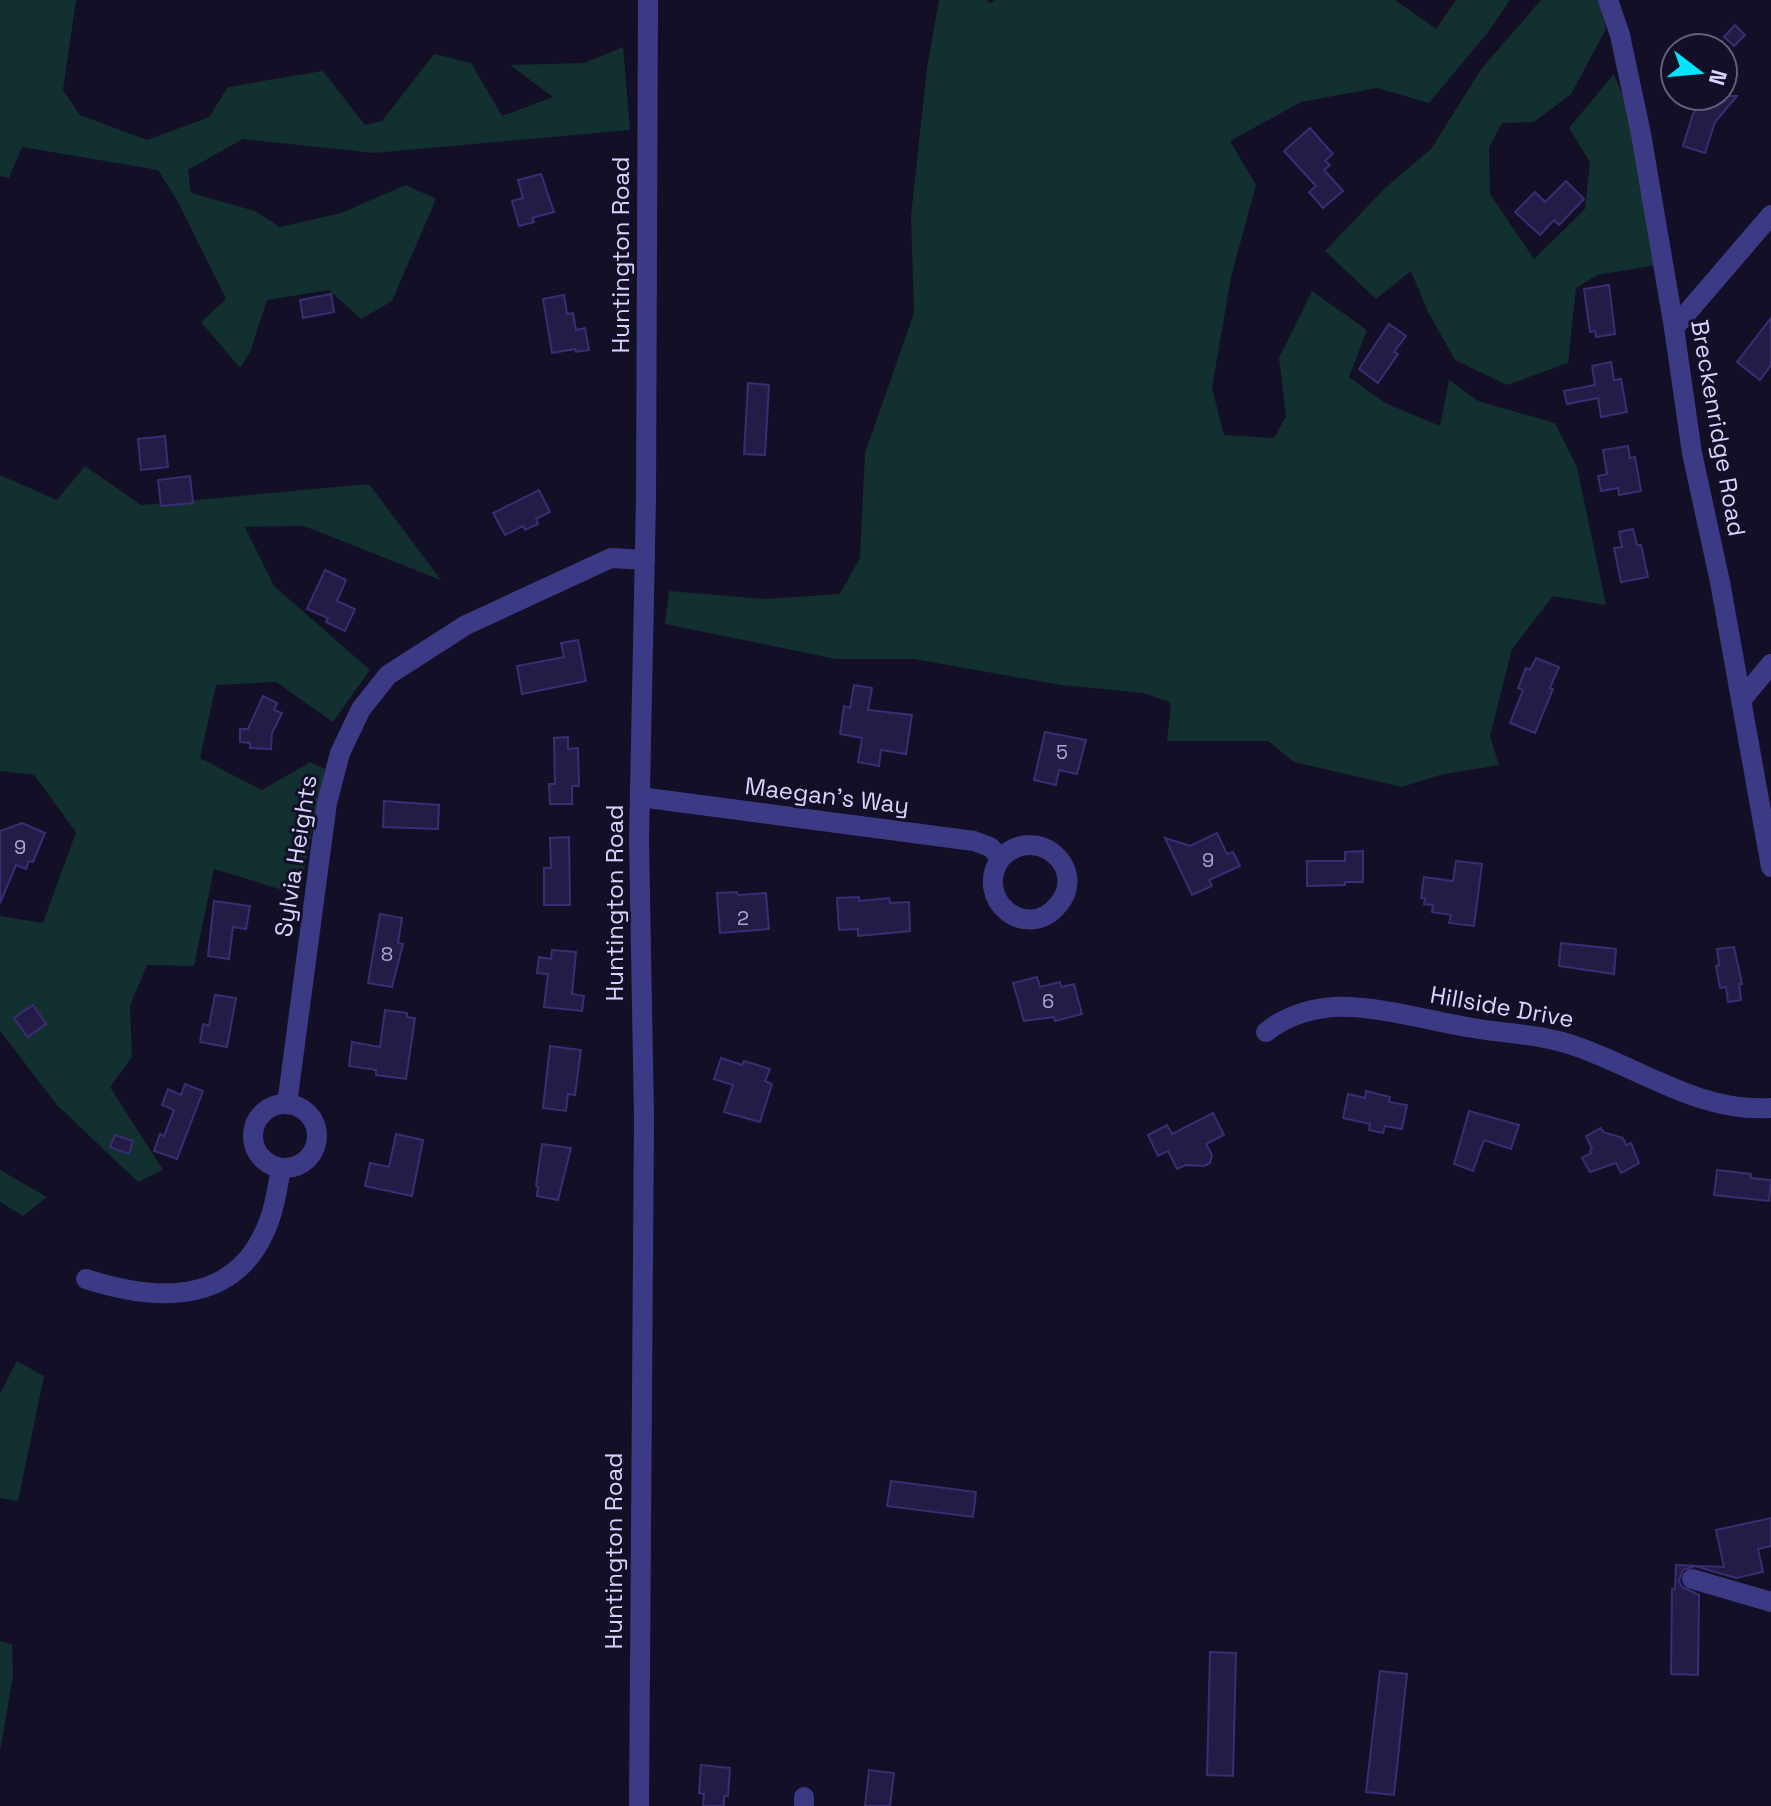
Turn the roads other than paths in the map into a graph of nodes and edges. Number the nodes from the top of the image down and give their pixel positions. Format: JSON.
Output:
{"nodes":[{"id":1,"x":648,"y":0,"type":"edge"},
{"id":2,"x":1608,"y":0,"type":"edge"},
{"id":3,"x":1771,"y":215,"type":"edge"},
{"id":4,"x":1674,"y":328,"type":"junction"},
{"id":5,"x":645,"y":560,"type":"junction"},
{"id":6,"x":1771,"y":664,"type":"edge"},
{"id":7,"x":1742,"y":699,"type":"junction"},
{"id":8,"x":640,"y":797,"type":"junction"},
{"id":9,"x":1001,"y":858,"type":"dead end"},
{"id":10,"x":1771,"y":867,"type":"edge"},
{"id":11,"x":1266,"y":1032,"type":"dead end"},
{"id":12,"x":287,"y":1104,"type":"junction"},
{"id":13,"x":1771,"y":1108,"type":"edge"},
{"id":14,"x":281,"y":1168,"type":"junction"},
{"id":15,"x":86,"y":1279,"type":"dead end"},
{"id":16,"x":1692,"y":1579,"type":"dead end"},
{"id":17,"x":1771,"y":1602,"type":"edge"},
{"id":18,"x":639,"y":1806,"type":"edge"}],
"edges":[{"from":1,"to":5,"type":"street","name":"Huntington Road"},
{"from":2,"to":4,"type":"street","name":"Breckenridge Road"},
{"from":3,"to":4,"type":"street"},
{"from":4,"to":7,"type":"street","name":"Breckenridge Road"},
{"from":5,"to":8,"type":"street","name":"Huntington Road"},
{"from":5,"to":12,"type":"street","name":"Sylvia Heights"},
{"from":6,"to":7,"type":"street"},
{"from":7,"to":10,"type":"street","name":"Breckenridge Road"},
{"from":8,"to":9,"type":"street","name":"Maegan's Way"},
{"from":8,"to":18,"type":"street","name":"Huntington Road"},
{"from":11,"to":13,"type":"street","name":"Hillside Drive"},
{"from":12,"to":14,"type":"street"},
{"from":12,"to":14,"type":"street"},
{"from":14,"to":15,"type":"street"},
{"from":16,"to":17,"type":"street"}]}
